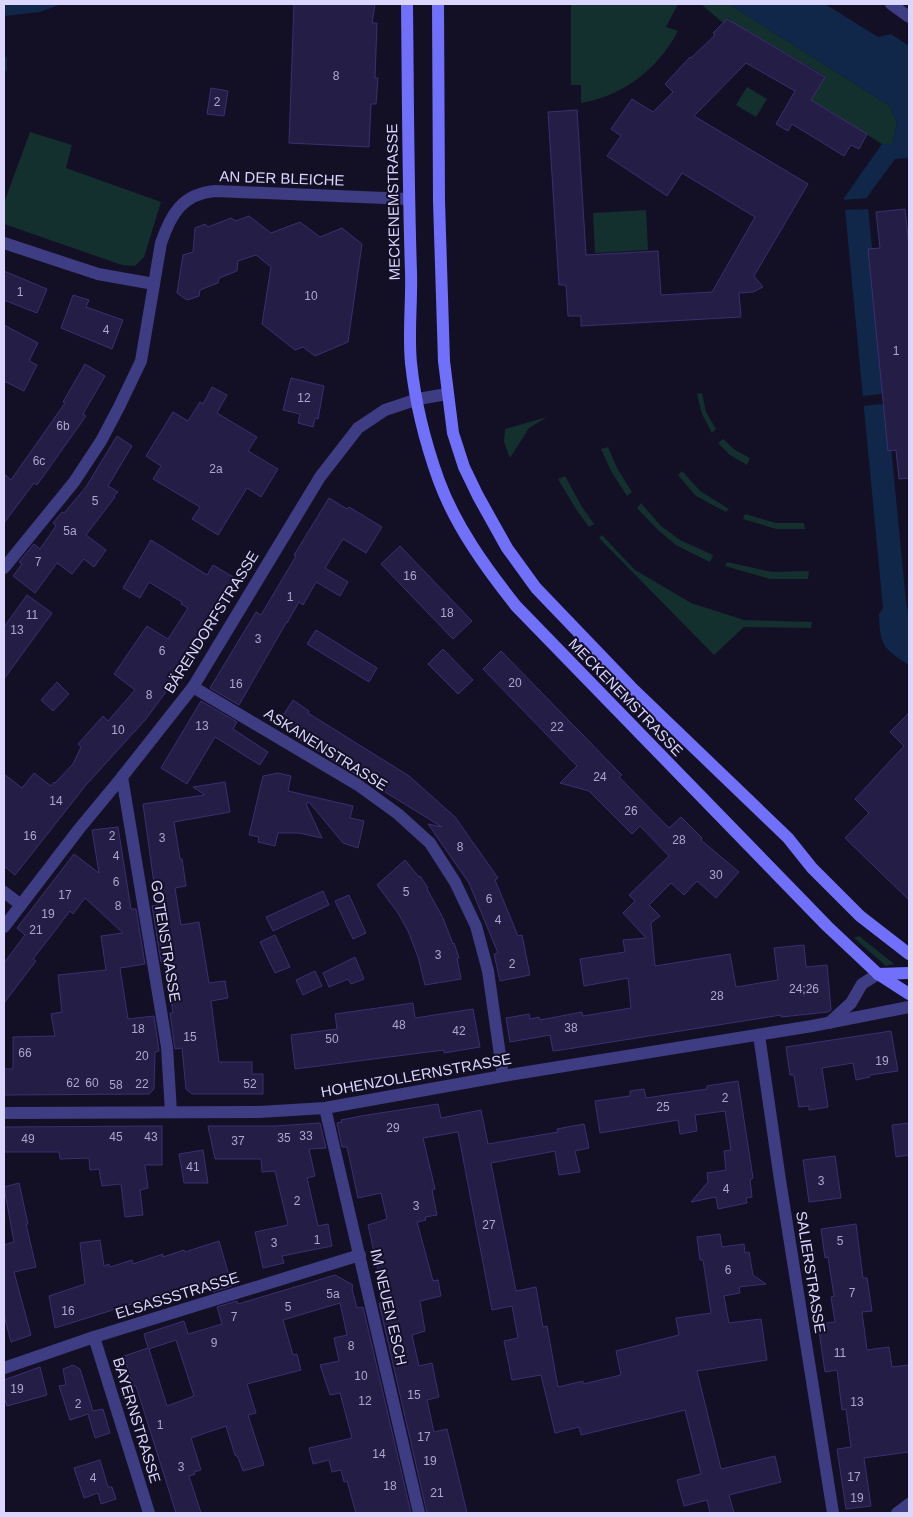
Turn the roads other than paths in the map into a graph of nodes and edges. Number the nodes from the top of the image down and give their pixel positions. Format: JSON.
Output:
{"nodes":[{"id":1,"x":407,"y":4,"type":"edge"},
{"id":2,"x":438,"y":4,"type":"edge"},
{"id":3,"x":891,"y":4,"type":"edge"},
{"id":4,"x":909,"y":16,"type":"edge"},
{"id":5,"x":408,"y":199,"type":"junction"},
{"id":6,"x":4,"y":244,"type":"edge"},
{"id":7,"x":154,"y":284,"type":"junction"},
{"id":8,"x":447,"y":394,"type":"junction"},
{"id":9,"x":418,"y":399,"type":"junction"},
{"id":10,"x":4,"y":568,"type":"edge"},
{"id":11,"x":193,"y":687,"type":"junction"},
{"id":12,"x":122,"y":777,"type":"junction"},
{"id":13,"x":4,"y":892,"type":"edge"},
{"id":14,"x":21,"y":904,"type":"junction"},
{"id":15,"x":4,"y":927,"type":"edge"},
{"id":16,"x":909,"y":954,"type":"edge"},
{"id":17,"x":909,"y":973,"type":"edge"},
{"id":18,"x":878,"y":974,"type":"junction"},
{"id":19,"x":909,"y":994,"type":"edge"},
{"id":20,"x":909,"y":1006,"type":"edge"},
{"id":21,"x":829,"y":1023,"type":"junction"},
{"id":22,"x":759,"y":1035,"type":"junction"},
{"id":23,"x":503,"y":1076,"type":"junction"},
{"id":24,"x":325,"y":1108,"type":"junction"},
{"id":25,"x":171,"y":1112,"type":"junction"},
{"id":26,"x":4,"y":1113,"type":"edge"},
{"id":27,"x":360,"y":1255,"type":"junction"},
{"id":28,"x":94,"y":1337,"type":"junction"},
{"id":29,"x":5,"y":1364,"type":"edge"},
{"id":30,"x":909,"y":1504,"type":"edge"},
{"id":31,"x":149,"y":1513,"type":"edge"},
{"id":32,"x":419,"y":1513,"type":"edge"},
{"id":33,"x":833,"y":1513,"type":"edge"},
{"id":34,"x":897,"y":1513,"type":"edge"}],
"edges":[{"from":1,"to":5,"type":"main road","name":"MECKENEMSTRASSE"},
{"from":2,"to":8,"type":"main road","name":"MECKENEMSTRASSE"},
{"from":3,"to":4,"type":"street"},
{"from":5,"to":7,"type":"street","name":"AN DER BLEICHE"},
{"from":5,"to":9,"type":"main road","name":"MECKENEMSTRASSE"},
{"from":6,"to":7,"type":"street"},
{"from":7,"to":10,"type":"street","name":"AN DER BLEICHE"},
{"from":8,"to":9,"type":"street"},
{"from":8,"to":16,"type":"main road","name":"MECKENEMSTRASSE"},
{"from":9,"to":11,"type":"street","name":"BÄRENDORFSTRASSE"},
{"from":9,"to":18,"type":"main road","name":"MECKENEMSTRASSE"},
{"from":11,"to":12,"type":"street","name":"BÄRENDORFSTRASSE"},
{"from":11,"to":23,"type":"street","name":"ASKANENSTRASSE"},
{"from":12,"to":14,"type":"street","name":"BÄRENDORFSTRASSE"},
{"from":12,"to":25,"type":"street","name":"GOTENSTRASSE"},
{"from":13,"to":14,"type":"street"},
{"from":14,"to":15,"type":"street","name":"BÄRENDORFSTRASSE"},
{"from":17,"to":18,"type":"main road"},
{"from":18,"to":19,"type":"main road","name":"MECKENEMSTRASSE"},
{"from":18,"to":21,"type":"street"},
{"from":20,"to":21,"type":"street","name":"HOHENZOLLERNSTRASSE"},
{"from":21,"to":22,"type":"street","name":"HOHENZOLLERNSTRASSE"},
{"from":22,"to":23,"type":"street","name":"HOHENZOLLERNSTRASSE"},
{"from":22,"to":33,"type":"street","name":"SALIERSTRASSE"},
{"from":23,"to":24,"type":"street","name":"HOHENZOLLERNSTRASSE"},
{"from":24,"to":25,"type":"street","name":"HOHENZOLLERNSTRASSE"},
{"from":24,"to":27,"type":"street","name":"IM NEUEN ESCH"},
{"from":25,"to":26,"type":"street","name":"HOHENZOLLERNSTRASSE"},
{"from":27,"to":28,"type":"street","name":"ELSASSSTRASSE"},
{"from":27,"to":32,"type":"street","name":"IM NEUEN ESCH"},
{"from":28,"to":29,"type":"street","name":"ELSASSSTRASSE"},
{"from":28,"to":31,"type":"street","name":"BAYERNSTRASSE"},
{"from":30,"to":34,"type":"street"}]}
